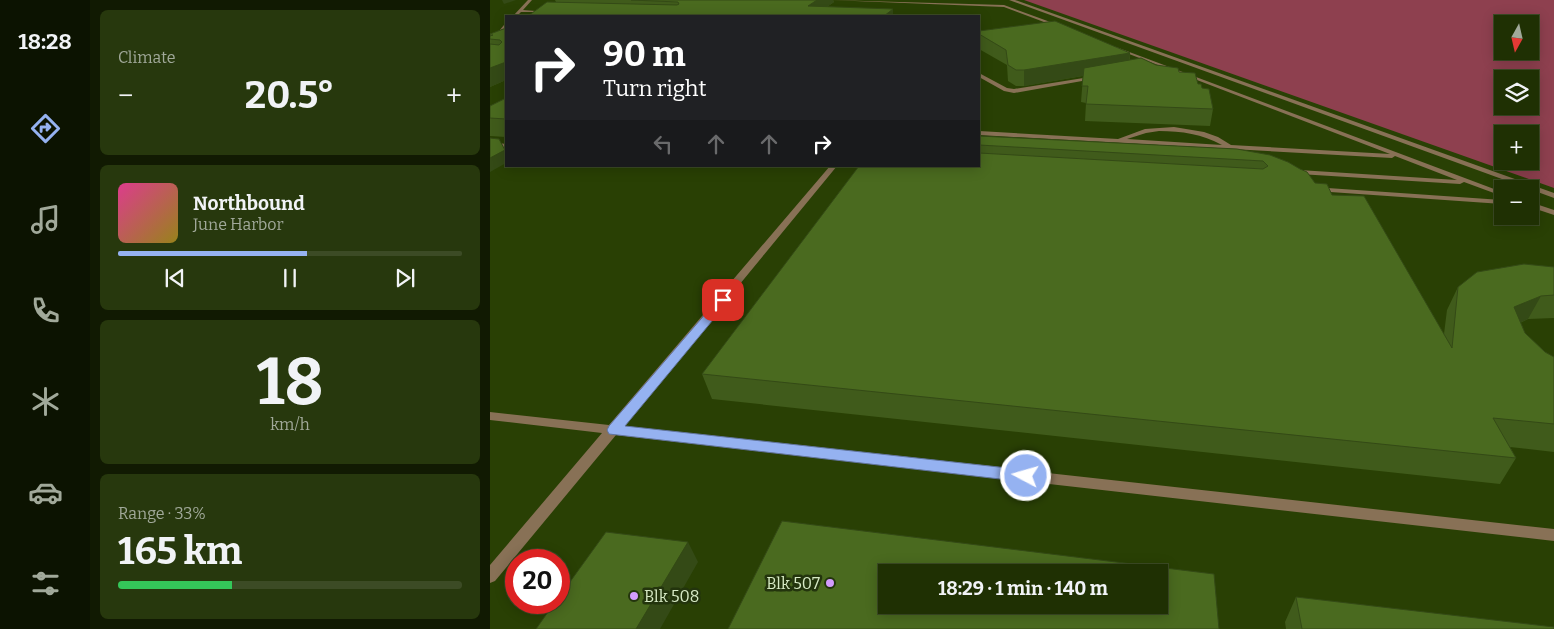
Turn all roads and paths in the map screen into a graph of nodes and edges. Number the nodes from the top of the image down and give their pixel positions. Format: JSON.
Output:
{"nodes":[{"id":1,"x":530,"y":0,"type":"edge"},
{"id":2,"x":832,"y":0,"type":"edge"},
{"id":3,"x":1011,"y":0,"type":"edge"},
{"id":4,"x":520,"y":11,"type":"junction"},
{"id":5,"x":550,"y":12,"type":"edge"},
{"id":6,"x":516,"y":15,"type":"edge"},
{"id":7,"x":505,"y":27,"type":"edge"},
{"id":8,"x":505,"y":28,"type":"edge"},
{"id":9,"x":1058,"y":30,"type":"edge"},
{"id":10,"x":490,"y":31,"type":"edge"},
{"id":11,"x":490,"y":37,"type":"edge"},
{"id":12,"x":1111,"y":46,"type":"edge"},
{"id":13,"x":1163,"y":66,"type":"junction"},
{"id":14,"x":1154,"y":67,"type":"edge"},
{"id":15,"x":980,"y":76,"type":"edge"},
{"id":16,"x":1102,"y":77,"type":"edge"},
{"id":17,"x":980,"y":133,"type":"edge"},
{"id":18,"x":1118,"y":141,"type":"junction"},
{"id":19,"x":490,"y":144,"type":"edge"},
{"id":20,"x":505,"y":146,"type":"edge"},
{"id":21,"x":1231,"y":147,"type":"junction"},
{"id":22,"x":1403,"y":156,"type":"junction"},
{"id":23,"x":833,"y":167,"type":"edge"},
{"id":24,"x":1299,"y":172,"type":"edge"},
{"id":25,"x":1471,"y":182,"type":"junction"},
{"id":26,"x":1309,"y":189,"type":"edge"},
{"id":27,"x":1494,"y":191,"type":"edge"},
{"id":28,"x":1554,"y":196,"type":"edge"},
{"id":29,"x":1494,"y":201,"type":"edge"},
{"id":30,"x":1539,"y":207,"type":"edge"},
{"id":31,"x":1554,"y":213,"type":"edge"},
{"id":32,"x":490,"y":416,"type":"edge"},
{"id":33,"x":614,"y":430,"type":"junction"},
{"id":34,"x":1554,"y":535,"type":"edge"},
{"id":35,"x":490,"y":576,"type":"edge"}],
"edges":[{"from":1,"to":4,"type":"lane"},
{"from":2,"to":9,"type":"lane"},
{"from":3,"to":28,"type":"lane"},
{"from":4,"to":5,"type":"lane"},
{"from":4,"to":6,"type":"lane"},
{"from":7,"to":10,"type":"lane"},
{"from":8,"to":11,"type":"lane"},
{"from":12,"to":13,"type":"lane"},
{"from":13,"to":14,"type":"lane"},
{"from":13,"to":22,"type":"lane"},
{"from":15,"to":16,"type":"lane"},
{"from":17,"to":18,"type":"lane"},
{"from":18,"to":21,"type":"lane"},
{"from":18,"to":21,"type":"lane"},
{"from":19,"to":20,"type":"lane"},
{"from":21,"to":22,"type":"lane"},
{"from":22,"to":25,"type":"lane"},
{"from":23,"to":33,"type":"lane"},
{"from":24,"to":25,"type":"lane"},
{"from":25,"to":27,"type":"lane"},
{"from":26,"to":29,"type":"lane"},
{"from":30,"to":31,"type":"lane"},
{"from":32,"to":33,"type":"lane"},
{"from":33,"to":34,"type":"lane"},
{"from":33,"to":35,"type":"lane"}]}
